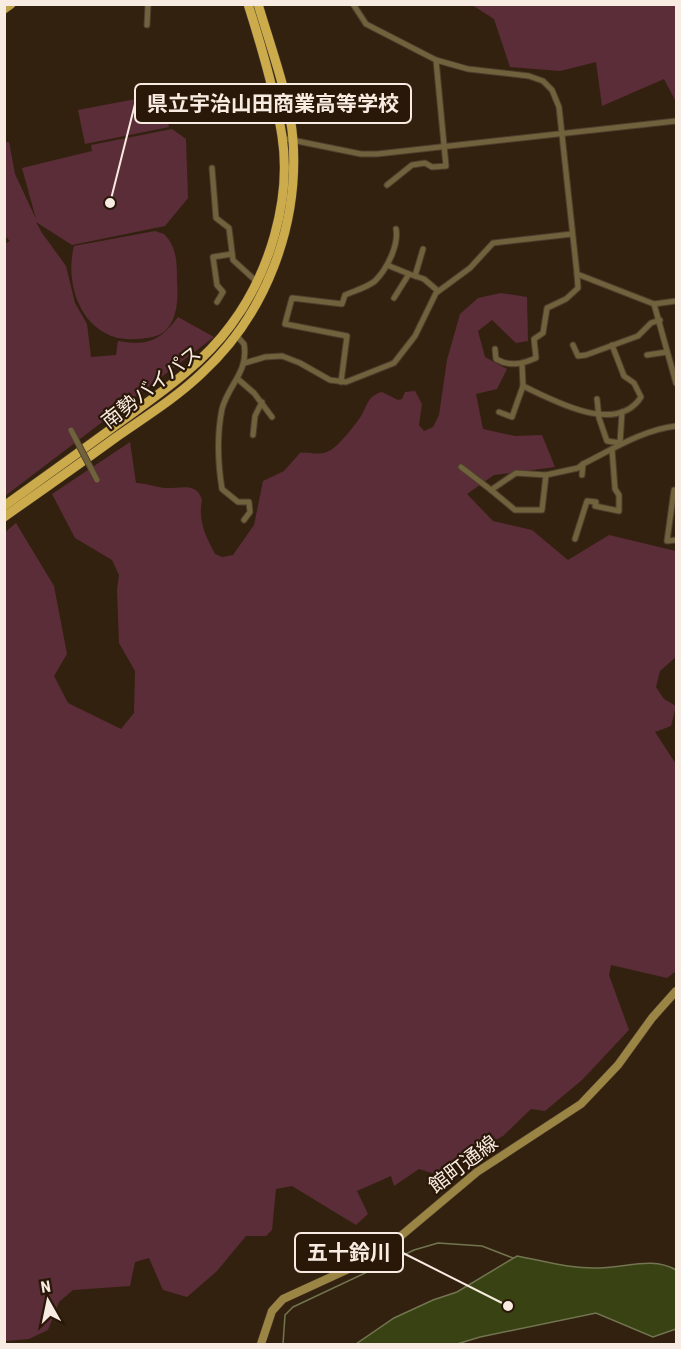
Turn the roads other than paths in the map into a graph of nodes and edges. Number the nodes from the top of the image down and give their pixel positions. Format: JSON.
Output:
{"nodes":[{"id":1,"x":11,"y":4,"type":"edge"},
{"id":2,"x":148,"y":4,"type":"edge"},
{"id":3,"x":248,"y":4,"type":"edge"},
{"id":4,"x":258,"y":4,"type":"edge"},
{"id":5,"x":353,"y":4,"type":"edge"},
{"id":6,"x":4,"y":9,"type":"edge"},
{"id":7,"x":147,"y":25,"type":"dead end"},
{"id":8,"x":436,"y":60,"type":"junction"},
{"id":9,"x":676,"y":121,"type":"edge"},
{"id":10,"x":561,"y":134,"type":"junction"},
{"id":11,"x":282,"y":138,"type":"junction"},
{"id":12,"x":293,"y":141,"type":"junction"},
{"id":13,"x":444,"y":145,"type":"junction"},
{"id":14,"x":212,"y":168,"type":"dead end"},
{"id":15,"x":387,"y":185,"type":"dead end"},
{"id":16,"x":396,"y":229,"type":"dead end"},
{"id":17,"x":572,"y":234,"type":"junction"},
{"id":18,"x":423,"y":249,"type":"dead end"},
{"id":19,"x":232,"y":254,"type":"junction"},
{"id":20,"x":387,"y":265,"type":"junction"},
{"id":21,"x":577,"y":274,"type":"junction"},
{"id":22,"x":412,"y":275,"type":"junction"},
{"id":23,"x":257,"y":282,"type":"junction"},
{"id":24,"x":438,"y":291,"type":"junction"},
{"id":25,"x":394,"y":298,"type":"dead end"},
{"id":26,"x":217,"y":302,"type":"dead end"},
{"id":27,"x":676,"y":302,"type":"edge"},
{"id":28,"x":654,"y":304,"type":"junction"},
{"id":29,"x":660,"y":320,"type":"junction"},
{"id":30,"x":236,"y":335,"type":"junction"},
{"id":31,"x":573,"y":345,"type":"dead end"},
{"id":32,"x":612,"y":345,"type":"junction"},
{"id":33,"x":495,"y":349,"type":"dead end"},
{"id":34,"x":667,"y":352,"type":"junction"},
{"id":35,"x":647,"y":354,"type":"dead end"},
{"id":36,"x":244,"y":363,"type":"junction"},
{"id":37,"x":522,"y":364,"type":"junction"},
{"id":38,"x":675,"y":375,"type":"edge"},
{"id":39,"x":239,"y":380,"type":"junction"},
{"id":40,"x":341,"y":382,"type":"junction"},
{"id":41,"x":676,"y":383,"type":"edge"},
{"id":42,"x":523,"y":386,"type":"junction"},
{"id":43,"x":597,"y":399,"type":"dead end"},
{"id":44,"x":262,"y":402,"type":"junction"},
{"id":45,"x":499,"y":412,"type":"dead end"},
{"id":46,"x":622,"y":412,"type":"junction"},
{"id":47,"x":598,"y":413,"type":"junction"},
{"id":48,"x":272,"y":417,"type":"dead end"},
{"id":49,"x":676,"y":426,"type":"edge"},
{"id":50,"x":71,"y":430,"type":"dead end"},
{"id":51,"x":253,"y":435,"type":"dead end"},
{"id":52,"x":620,"y":443,"type":"junction"},
{"id":53,"x":612,"y":449,"type":"junction"},
{"id":54,"x":583,"y":464,"type":"junction"},
{"id":55,"x":461,"y":467,"type":"dead end"},
{"id":56,"x":546,"y":475,"type":"junction"},
{"id":57,"x":582,"y":475,"type":"dead end"},
{"id":58,"x":97,"y":480,"type":"dead end"},
{"id":59,"x":491,"y":490,"type":"junction"},
{"id":60,"x":674,"y":490,"type":"dead end"},
{"id":61,"x":4,"y":506,"type":"edge"},
{"id":62,"x":4,"y":517,"type":"edge"},
{"id":63,"x":244,"y":520,"type":"dead end"},
{"id":64,"x":575,"y":539,"type":"dead end"},
{"id":65,"x":676,"y":540,"type":"edge"},
{"id":66,"x":676,"y":992,"type":"edge"},
{"id":67,"x":261,"y":1344,"type":"edge"}],
"edges":[{"from":1,"to":6,"type":"main road"},
{"from":2,"to":7,"type":"street"},
{"from":3,"to":11,"type":"highway","name":"南勢バイパス"},
{"from":4,"to":12,"type":"highway","name":"南勢バイパス"},
{"from":5,"to":8,"type":"street"},
{"from":8,"to":10,"type":"street"},
{"from":8,"to":13,"type":"street"},
{"from":9,"to":10,"type":"street"},
{"from":10,"to":13,"type":"street"},
{"from":10,"to":17,"type":"street"},
{"from":11,"to":12,"type":"street"},
{"from":11,"to":23,"type":"highway","name":"南勢バイパス"},
{"from":12,"to":13,"type":"street"},
{"from":12,"to":30,"type":"highway","name":"南勢バイパス"},
{"from":13,"to":15,"type":"street"},
{"from":14,"to":19,"type":"street"},
{"from":16,"to":20,"type":"street"},
{"from":17,"to":21,"type":"street"},
{"from":17,"to":24,"type":"street"},
{"from":18,"to":22,"type":"street"},
{"from":19,"to":23,"type":"street"},
{"from":19,"to":26,"type":"street"},
{"from":20,"to":22,"type":"street"},
{"from":20,"to":40,"type":"street"},
{"from":21,"to":28,"type":"street"},
{"from":21,"to":37,"type":"street"},
{"from":22,"to":24,"type":"street"},
{"from":22,"to":25,"type":"street"},
{"from":23,"to":61,"type":"highway","name":"南勢バイパス"},
{"from":24,"to":40,"type":"street"},
{"from":27,"to":28,"type":"street"},
{"from":28,"to":29,"type":"street"},
{"from":29,"to":32,"type":"street"},
{"from":29,"to":34,"type":"street"},
{"from":30,"to":36,"type":"street"},
{"from":30,"to":62,"type":"highway","name":"南勢バイパス"},
{"from":31,"to":32,"type":"street"},
{"from":32,"to":46,"type":"street"},
{"from":33,"to":37,"type":"street"},
{"from":34,"to":35,"type":"street"},
{"from":34,"to":38,"type":"street"},
{"from":36,"to":39,"type":"street"},
{"from":36,"to":40,"type":"street"},
{"from":37,"to":42,"type":"street"},
{"from":38,"to":41,"type":"street"},
{"from":39,"to":44,"type":"street"},
{"from":39,"to":63,"type":"street"},
{"from":42,"to":45,"type":"street"},
{"from":42,"to":47,"type":"street"},
{"from":43,"to":47,"type":"street"},
{"from":44,"to":48,"type":"street"},
{"from":44,"to":51,"type":"street"},
{"from":46,"to":47,"type":"street"},
{"from":46,"to":52,"type":"street"},
{"from":47,"to":52,"type":"street"},
{"from":49,"to":52,"type":"street"},
{"from":50,"to":58,"type":"street","bridge":true},
{"from":52,"to":53,"type":"street"},
{"from":53,"to":54,"type":"street"},
{"from":53,"to":64,"type":"street"},
{"from":54,"to":56,"type":"street"},
{"from":54,"to":57,"type":"street"},
{"from":55,"to":59,"type":"street"},
{"from":56,"to":59,"type":"street"},
{"from":56,"to":59,"type":"street"},
{"from":60,"to":65,"type":"street"},
{"from":66,"to":67,"type":"main road","name":"館町通線"}]}
